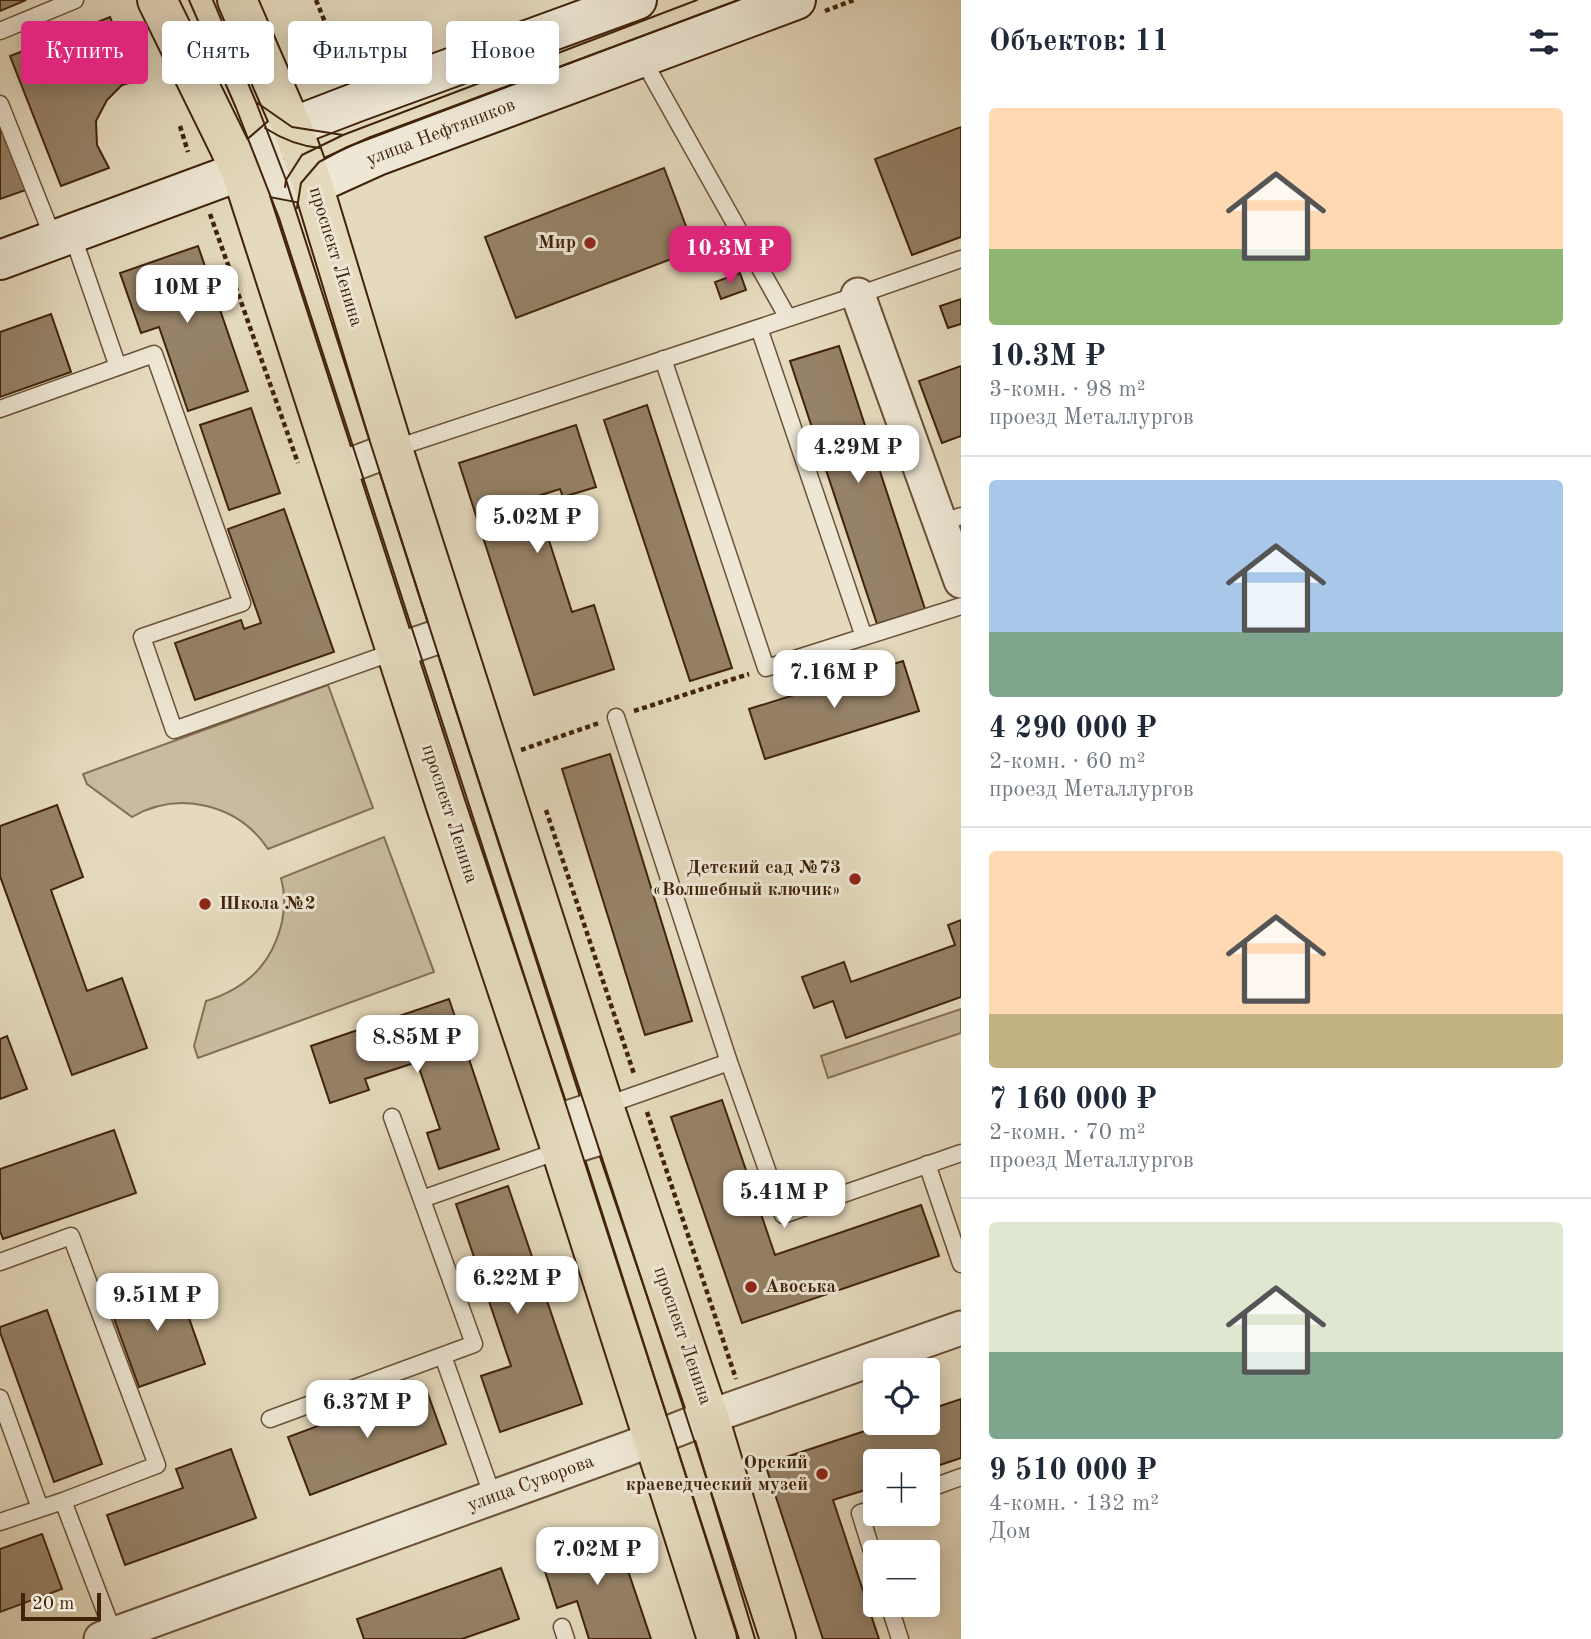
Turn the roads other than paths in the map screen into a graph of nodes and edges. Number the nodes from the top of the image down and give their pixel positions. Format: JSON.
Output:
{"nodes":[{"id":1,"x":75,"y":0,"type":"edge"},
{"id":2,"x":157,"y":0,"type":"edge"},
{"id":3,"x":237,"y":0,"type":"edge"},
{"id":4,"x":637,"y":0,"type":"edge"},
{"id":5,"x":796,"y":0,"type":"edge"},
{"id":6,"x":0,"y":31,"type":"edge"},
{"id":7,"x":643,"y":57,"type":"junction"},
{"id":8,"x":0,"y":104,"type":"edge"},
{"id":9,"x":292,"y":127,"type":"junction"},
{"id":10,"x":241,"y":171,"type":"junction"},
{"id":11,"x":313,"y":185,"type":"junction"},
{"id":12,"x":63,"y":237,"type":"junction"},
{"id":13,"x":961,"y":259,"type":"edge"},
{"id":14,"x":0,"y":260,"type":"edge"},
{"id":15,"x":858,"y":295,"type":"junction"},
{"id":16,"x":788,"y":318,"type":"junction"},
{"id":17,"x":759,"y":328,"type":"junction"},
{"id":18,"x":663,"y":359,"type":"junction"},
{"id":19,"x":118,"y":368,"type":"junction"},
{"id":20,"x":0,"y":409,"type":"edge"},
{"id":21,"x":393,"y":449,"type":"junction"},
{"id":22,"x":337,"y":470,"type":"junction"},
{"id":23,"x":951,"y":519,"type":"edge"},
{"id":24,"x":961,"y":581,"type":"edge"},
{"id":25,"x":961,"y":606,"type":"edge"},
{"id":26,"x":452,"y":632,"type":"junction"},
{"id":27,"x":864,"y":637,"type":"junction"},
{"id":28,"x":396,"y":651,"type":"junction"},
{"id":29,"x":616,"y":717,"type":"road end"},
{"id":30,"x":729,"y":1062,"type":"junction"},
{"id":31,"x":392,"y":1116,"type":"dead end"},
{"id":32,"x":608,"y":1120,"type":"junction"},
{"id":33,"x":556,"y":1136,"type":"junction"},
{"id":34,"x":961,"y":1153,"type":"edge"},
{"id":35,"x":927,"y":1164,"type":"junction"},
{"id":36,"x":422,"y":1199,"type":"junction"},
{"id":37,"x":0,"y":1262,"type":"edge"},
{"id":38,"x":961,"y":1264,"type":"edge"},
{"id":39,"x":961,"y":1328,"type":"edge"},
{"id":40,"x":443,"y":1356,"type":"junction"},
{"id":41,"x":0,"y":1398,"type":"edge"},
{"id":42,"x":709,"y":1417,"type":"junction"},
{"id":43,"x":270,"y":1419,"type":"dead end"},
{"id":44,"x":653,"y":1439,"type":"junction"},
{"id":45,"x":961,"y":1477,"type":"edge"},
{"id":46,"x":940,"y":1485,"type":"edge"},
{"id":47,"x":493,"y":1497,"type":"junction"},
{"id":48,"x":63,"y":1501,"type":"junction"},
{"id":49,"x":40,"y":1508,"type":"junction"},
{"id":50,"x":0,"y":1522,"type":"edge"},
{"id":51,"x":893,"y":1617,"type":"edge"},
{"id":52,"x":110,"y":1637,"type":"edge"},
{"id":53,"x":717,"y":1639,"type":"edge"},
{"id":54,"x":776,"y":1639,"type":"edge"},
{"id":55,"x":900,"y":1639,"type":"edge"}],
"edges":[{"from":1,"to":6,"type":"lane"},
{"from":2,"to":10,"type":"main road","name":"проспект Ленина"},
{"from":3,"to":9,"type":"main road","name":"проспект Ленина"},
{"from":4,"to":9,"type":"main road"},
{"from":5,"to":7,"type":"main road","name":"улица Нефтяников"},
{"from":7,"to":11,"type":"main road","name":"улица Нефтяников"},
{"from":7,"to":16,"type":"lane"},
{"from":8,"to":12,"type":"lane"},
{"from":9,"to":10,"type":"main road"},
{"from":9,"to":11,"type":"main road","name":"проспект Ленина"},
{"from":10,"to":11,"type":"main road"},
{"from":10,"to":12,"type":"main road"},
{"from":10,"to":22,"type":"main road","name":"проспект Ленина"},
{"from":11,"to":21,"type":"main road","name":"проспект Ленина"},
{"from":12,"to":14,"type":"main road"},
{"from":12,"to":19,"type":"lane"},
{"from":13,"to":15,"type":"lane"},
{"from":15,"to":16,"type":"lane"},
{"from":15,"to":23,"type":"street"},
{"from":16,"to":17,"type":"lane"},
{"from":17,"to":18,"type":"lane"},
{"from":17,"to":27,"type":"lane"},
{"from":18,"to":21,"type":"lane"},
{"from":18,"to":27,"type":"lane"},
{"from":19,"to":20,"type":"lane"},
{"from":19,"to":28,"type":"lane"},
{"from":21,"to":22,"type":"street"},
{"from":21,"to":26,"type":"main road","name":"проспект Ленина"},
{"from":22,"to":28,"type":"main road","name":"проспект Ленина"},
{"from":23,"to":24,"type":"street"},
{"from":25,"to":27,"type":"lane"},
{"from":26,"to":28,"type":"street"},
{"from":26,"to":32,"type":"main road","name":"проспект Ленина"},
{"from":28,"to":33,"type":"main road","name":"проспект Ленина"},
{"from":29,"to":30,"type":"lane"},
{"from":30,"to":32,"type":"lane"},
{"from":30,"to":35,"type":"lane"},
{"from":31,"to":36,"type":"lane"},
{"from":32,"to":33,"type":"street"},
{"from":32,"to":42,"type":"main road","name":"проспект Ленина"},
{"from":33,"to":36,"type":"lane"},
{"from":33,"to":44,"type":"main road","name":"проспект Ленина"},
{"from":34,"to":35,"type":"lane"},
{"from":35,"to":38,"type":"lane"},
{"from":36,"to":40,"type":"lane"},
{"from":37,"to":48,"type":"lane"},
{"from":39,"to":42,"type":"street","name":"улица Суворова"},
{"from":40,"to":43,"type":"lane"},
{"from":40,"to":47,"type":"lane"},
{"from":41,"to":49,"type":"lane"},
{"from":42,"to":44,"type":"street","name":"улица Суворова"},
{"from":42,"to":54,"type":"main road","name":"проспект Ленина"},
{"from":44,"to":47,"type":"street","name":"улица Суворова"},
{"from":44,"to":53,"type":"main road","name":"проспект Ленина"},
{"from":45,"to":46,"type":"lane"},
{"from":47,"to":52,"type":"street","name":"улица Суворова"},
{"from":48,"to":49,"type":"lane"},
{"from":48,"to":52,"type":"lane"},
{"from":49,"to":50,"type":"lane"},
{"from":51,"to":55,"type":"lane"}]}
